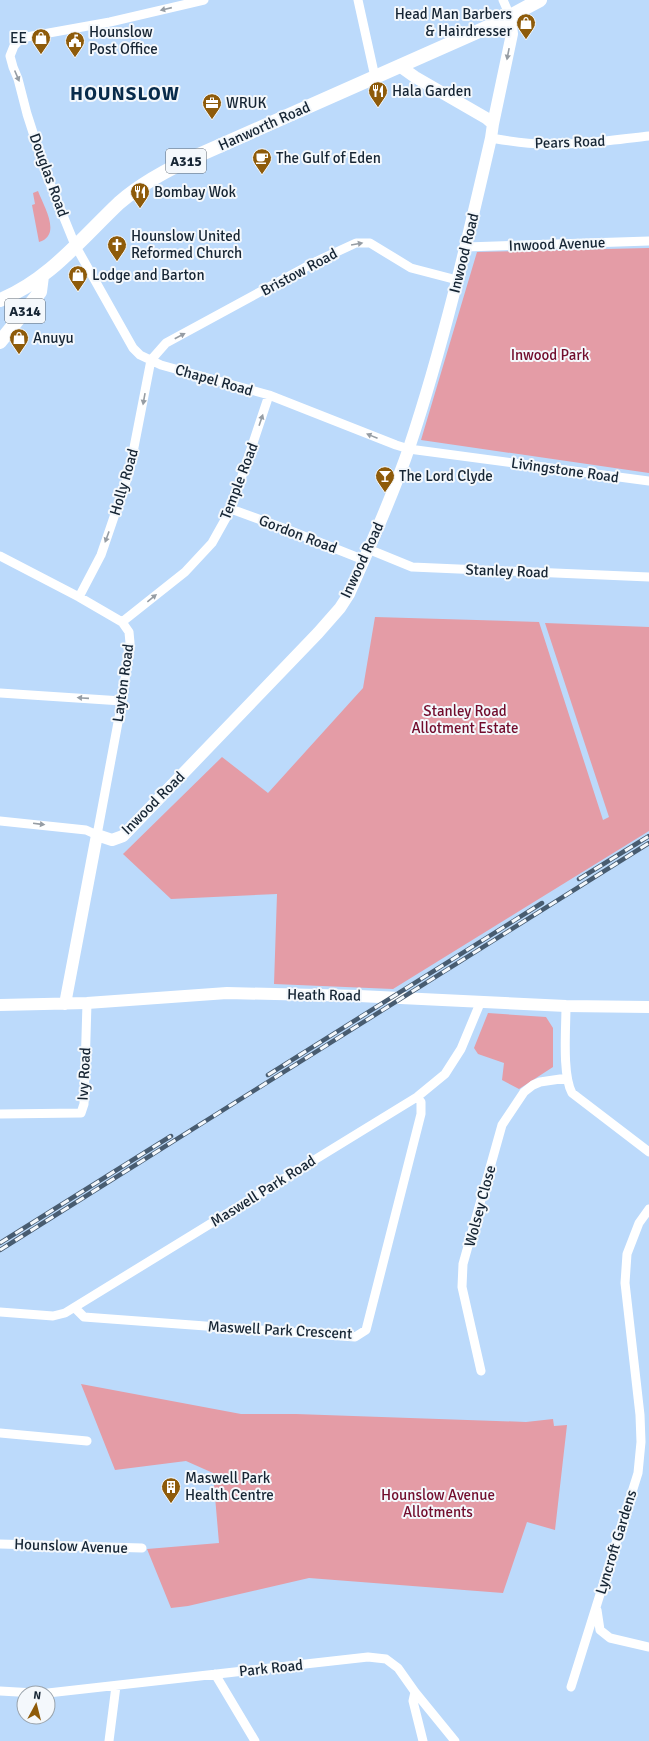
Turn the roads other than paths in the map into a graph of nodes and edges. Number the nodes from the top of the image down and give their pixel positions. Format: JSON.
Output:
{"nodes":[{"id":1,"x":204,"y":0,"type":"edge"},
{"id":2,"x":358,"y":0,"type":"edge"},
{"id":3,"x":503,"y":0,"type":"edge"},
{"id":4,"x":540,"y":0,"type":"edge"},
{"id":5,"x":510,"y":16,"type":"junction"},
{"id":6,"x":401,"y":67,"type":"junction"},
{"id":7,"x":375,"y":77,"type":"junction"},
{"id":8,"x":492,"y":124,"type":"junction"},
{"id":9,"x":649,"y":136,"type":"edge"},
{"id":10,"x":491,"y":138,"type":"junction"},
{"id":11,"x":649,"y":241,"type":"edge"},
{"id":12,"x":75,"y":245,"type":"junction"},
{"id":13,"x":466,"y":247,"type":"junction"},
{"id":14,"x":42,"y":276,"type":"junction"},
{"id":15,"x":457,"y":280,"type":"junction"},
{"id":16,"x":0,"y":300,"type":"edge"},
{"id":17,"x":0,"y":342,"type":"edge"},
{"id":18,"x":150,"y":360,"type":"junction"},
{"id":19,"x":269,"y":395,"type":"junction"},
{"id":20,"x":409,"y":449,"type":"junction"},
{"id":21,"x":649,"y":481,"type":"edge"},
{"id":22,"x":231,"y":509,"type":"junction"},
{"id":23,"x":366,"y":554,"type":"junction"},
{"id":24,"x":0,"y":556,"type":"edge"},
{"id":25,"x":649,"y":577,"type":"edge"},
{"id":26,"x":79,"y":597,"type":"junction"},
{"id":27,"x":122,"y":622,"type":"junction"},
{"id":28,"x":0,"y":692,"type":"edge"},
{"id":29,"x":122,"y":701,"type":"junction"},
{"id":30,"x":0,"y":821,"type":"edge"},
{"id":31,"x":97,"y":835,"type":"junction"},
{"id":32,"x":481,"y":1001,"type":"junction"},
{"id":33,"x":88,"y":1003,"type":"junction"},
{"id":34,"x":65,"y":1004,"type":"junction"},
{"id":35,"x":0,"y":1005,"type":"edge"},
{"id":36,"x":566,"y":1006,"type":"junction"},
{"id":37,"x":649,"y":1007,"type":"edge"},
{"id":38,"x":567,"y":1078,"type":"junction"},
{"id":39,"x":417,"y":1096,"type":"junction"},
{"id":40,"x":0,"y":1114,"type":"edge"},
{"id":41,"x":649,"y":1152,"type":"edge"},
{"id":42,"x":649,"y":1209,"type":"edge"},
{"id":43,"x":74,"y":1308,"type":"junction"},
{"id":44,"x":0,"y":1312,"type":"edge"},
{"id":45,"x":481,"y":1371,"type":"dead end"},
{"id":46,"x":0,"y":1433,"type":"edge"},
{"id":47,"x":87,"y":1441,"type":"dead end"},
{"id":48,"x":0,"y":1544,"type":"edge"},
{"id":49,"x":142,"y":1548,"type":"dead end"},
{"id":50,"x":597,"y":1605,"type":"junction"},
{"id":51,"x":649,"y":1647,"type":"edge"},
{"id":52,"x":215,"y":1674,"type":"junction"},
{"id":53,"x":116,"y":1686,"type":"junction"},
{"id":54,"x":571,"y":1687,"type":"dead end"},
{"id":55,"x":0,"y":1691,"type":"edge"},
{"id":56,"x":16,"y":1692,"type":"edge"},
{"id":57,"x":56,"y":1692,"type":"edge"},
{"id":58,"x":415,"y":1692,"type":"junction"},
{"id":59,"x":109,"y":1741,"type":"edge"},
{"id":60,"x":255,"y":1741,"type":"edge"},
{"id":61,"x":423,"y":1741,"type":"edge"},
{"id":62,"x":455,"y":1741,"type":"edge"}],
"edges":[{"from":1,"to":12,"type":"street","name":"Douglas Road","one_way":true},
{"from":2,"to":7,"type":"street"},
{"from":3,"to":5,"type":"street"},
{"from":4,"to":5,"type":"main road","name":"Hanworth Road","number":"A315"},
{"from":5,"to":6,"type":"main road","name":"Hanworth Road","number":"A315"},
{"from":5,"to":8,"type":"street","name":"Inwood Road","one_way":true},
{"from":6,"to":7,"type":"main road","name":"Hanworth Road","number":"A315"},
{"from":6,"to":8,"type":"street"},
{"from":7,"to":12,"type":"main road","name":"Hanworth Road","number":"A315"},
{"from":8,"to":10,"type":"street","name":"Inwood Road"},
{"from":9,"to":10,"type":"street","name":"Pears Road"},
{"from":10,"to":13,"type":"street","name":"Inwood Road"},
{"from":11,"to":13,"type":"street","name":"Inwood Avenue"},
{"from":12,"to":14,"type":"main road","name":"Hanworth Road","number":"A315"},
{"from":12,"to":18,"type":"street","name":"Chapel Road"},
{"from":13,"to":15,"type":"street","name":"Inwood Road"},
{"from":14,"to":16,"type":"main road","number":"A315"},
{"from":14,"to":17,"type":"main road","number":"A314"},
{"from":18,"to":15,"type":"street","name":"Bristow Road","one_way":true},
{"from":15,"to":20,"type":"street","name":"Inwood Road"},
{"from":18,"to":19,"type":"street","name":"Chapel Road"},
{"from":18,"to":26,"type":"street","name":"Holly Road","one_way":true},
{"from":20,"to":19,"type":"street","name":"Chapel Road","one_way":true},
{"from":22,"to":19,"type":"street","name":"Temple Road","one_way":true},
{"from":20,"to":21,"type":"street","name":"Livingstone Road"},
{"from":20,"to":23,"type":"street","name":"Inwood Road"},
{"from":22,"to":23,"type":"street","name":"Gordon Road"},
{"from":27,"to":22,"type":"street","name":"Temple Road","one_way":true},
{"from":23,"to":25,"type":"street","name":"Stanley Road"},
{"from":23,"to":31,"type":"street","name":"Inwood Road"},
{"from":24,"to":26,"type":"street","name":"Layton Road"},
{"from":26,"to":27,"type":"street","name":"Layton Road"},
{"from":27,"to":29,"type":"street","name":"Layton Road"},
{"from":29,"to":28,"type":"street","one_way":true},
{"from":29,"to":31,"type":"street","name":"Layton Road"},
{"from":30,"to":31,"type":"street","one_way":true},
{"from":31,"to":34,"type":"street"},
{"from":32,"to":33,"type":"street","name":"Heath Road"},
{"from":32,"to":36,"type":"street","name":"Heath Road"},
{"from":32,"to":39,"type":"street","name":"Maswell Park Road"},
{"from":33,"to":34,"type":"street","name":"Heath Road"},
{"from":33,"to":40,"type":"street","name":"Ivy Road"},
{"from":34,"to":35,"type":"street","name":"Heath Road"},
{"from":36,"to":37,"type":"street","name":"Heath Road"},
{"from":36,"to":38,"type":"street"},
{"from":38,"to":41,"type":"street"},
{"from":38,"to":45,"type":"street","name":"Wolsey Close"},
{"from":39,"to":43,"type":"street","name":"Maswell Park Road"},
{"from":39,"to":43,"type":"street","name":"Maswell Park Crescent"},
{"from":42,"to":50,"type":"street","name":"Lyncroft Gardens"},
{"from":43,"to":44,"type":"street","name":"Maswell Park Road"},
{"from":46,"to":47,"type":"street"},
{"from":48,"to":49,"type":"street","name":"Hounslow Avenue"},
{"from":50,"to":51,"type":"street"},
{"from":50,"to":54,"type":"street","name":"Lyncroft Gardens"},
{"from":52,"to":53,"type":"street","name":"Park Road"},
{"from":52,"to":58,"type":"street","name":"Park Road"},
{"from":52,"to":60,"type":"street"},
{"from":53,"to":57,"type":"street","name":"Park Road"},
{"from":53,"to":59,"type":"street"},
{"from":55,"to":56,"type":"street"},
{"from":58,"to":61,"type":"street"},
{"from":58,"to":62,"type":"street","name":"Park Road"}]}
